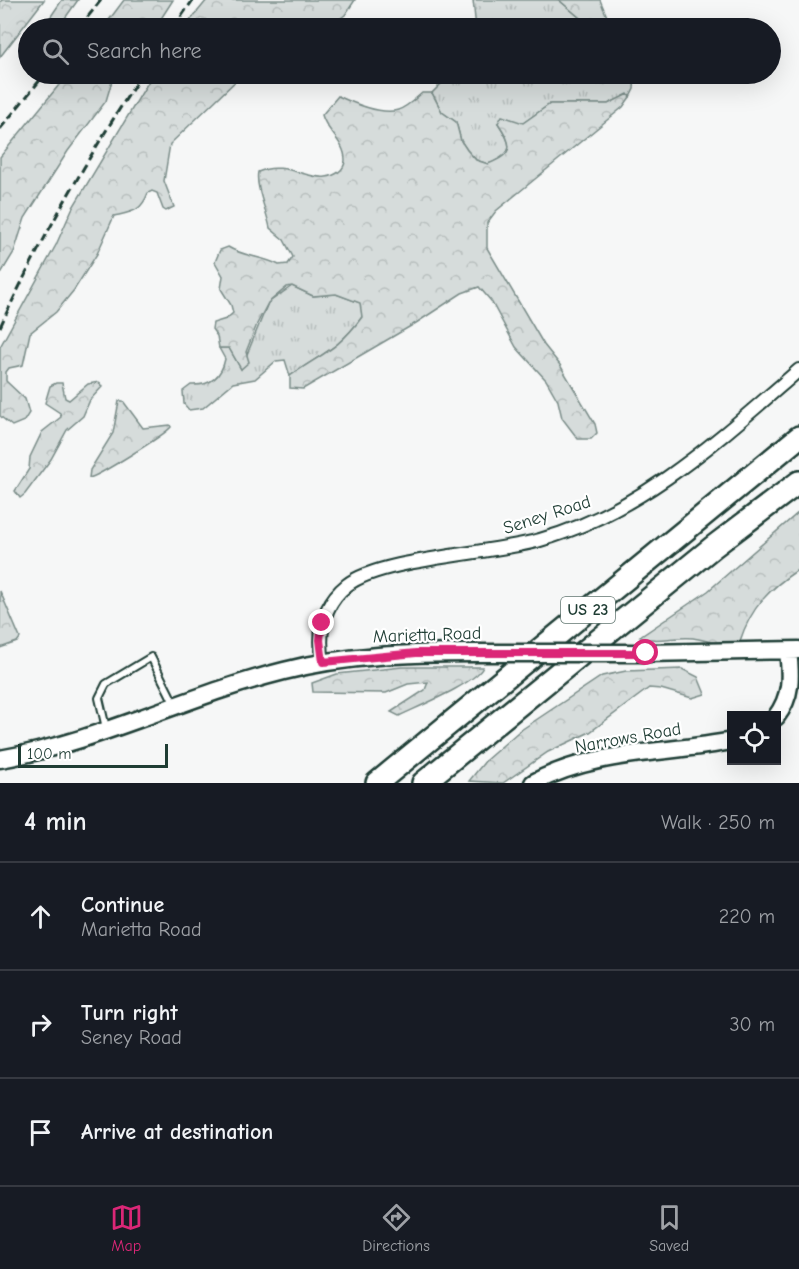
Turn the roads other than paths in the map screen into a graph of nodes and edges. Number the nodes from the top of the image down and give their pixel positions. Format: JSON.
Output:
{"nodes":[{"id":1,"x":799,"y":370,"type":"edge"},
{"id":2,"x":799,"y":437,"type":"edge"},
{"id":3,"x":799,"y":482,"type":"edge"},
{"id":4,"x":799,"y":488,"type":"edge"},
{"id":5,"x":713,"y":548,"type":"junction"},
{"id":6,"x":793,"y":650,"type":"edge"},
{"id":7,"x":323,"y":662,"type":"junction"},
{"id":8,"x":175,"y":706,"type":"junction"},
{"id":9,"x":781,"y":711,"type":"edge"},
{"id":10,"x":107,"y":732,"type":"junction"},
{"id":11,"x":727,"y":742,"type":"edge"},
{"id":12,"x":0,"y":759,"type":"edge"},
{"id":13,"x":376,"y":783,"type":"edge"},
{"id":14,"x":423,"y":783,"type":"edge"},
{"id":15,"x":533,"y":783,"type":"edge"}],
"edges":[{"from":1,"to":7,"type":"street","name":"Seney Road"},
{"from":2,"to":13,"type":"highway","number":"US 23"},
{"from":3,"to":5,"type":"highway","number":"US 23"},
{"from":4,"to":5,"type":"lane"},
{"from":5,"to":14,"type":"highway","number":"US 23"},
{"from":6,"to":7,"type":"street","name":"Marietta Road","bridge":true},
{"from":6,"to":9,"type":"street"},
{"from":7,"to":8,"type":"street","name":"Marietta Road"},
{"from":8,"to":10,"type":"street","name":"Marietta Road"},
{"from":8,"to":10,"type":"lane"},
{"from":10,"to":12,"type":"street","name":"Marietta Road"},
{"from":11,"to":15,"type":"street","name":"Narrows Road"}]}
